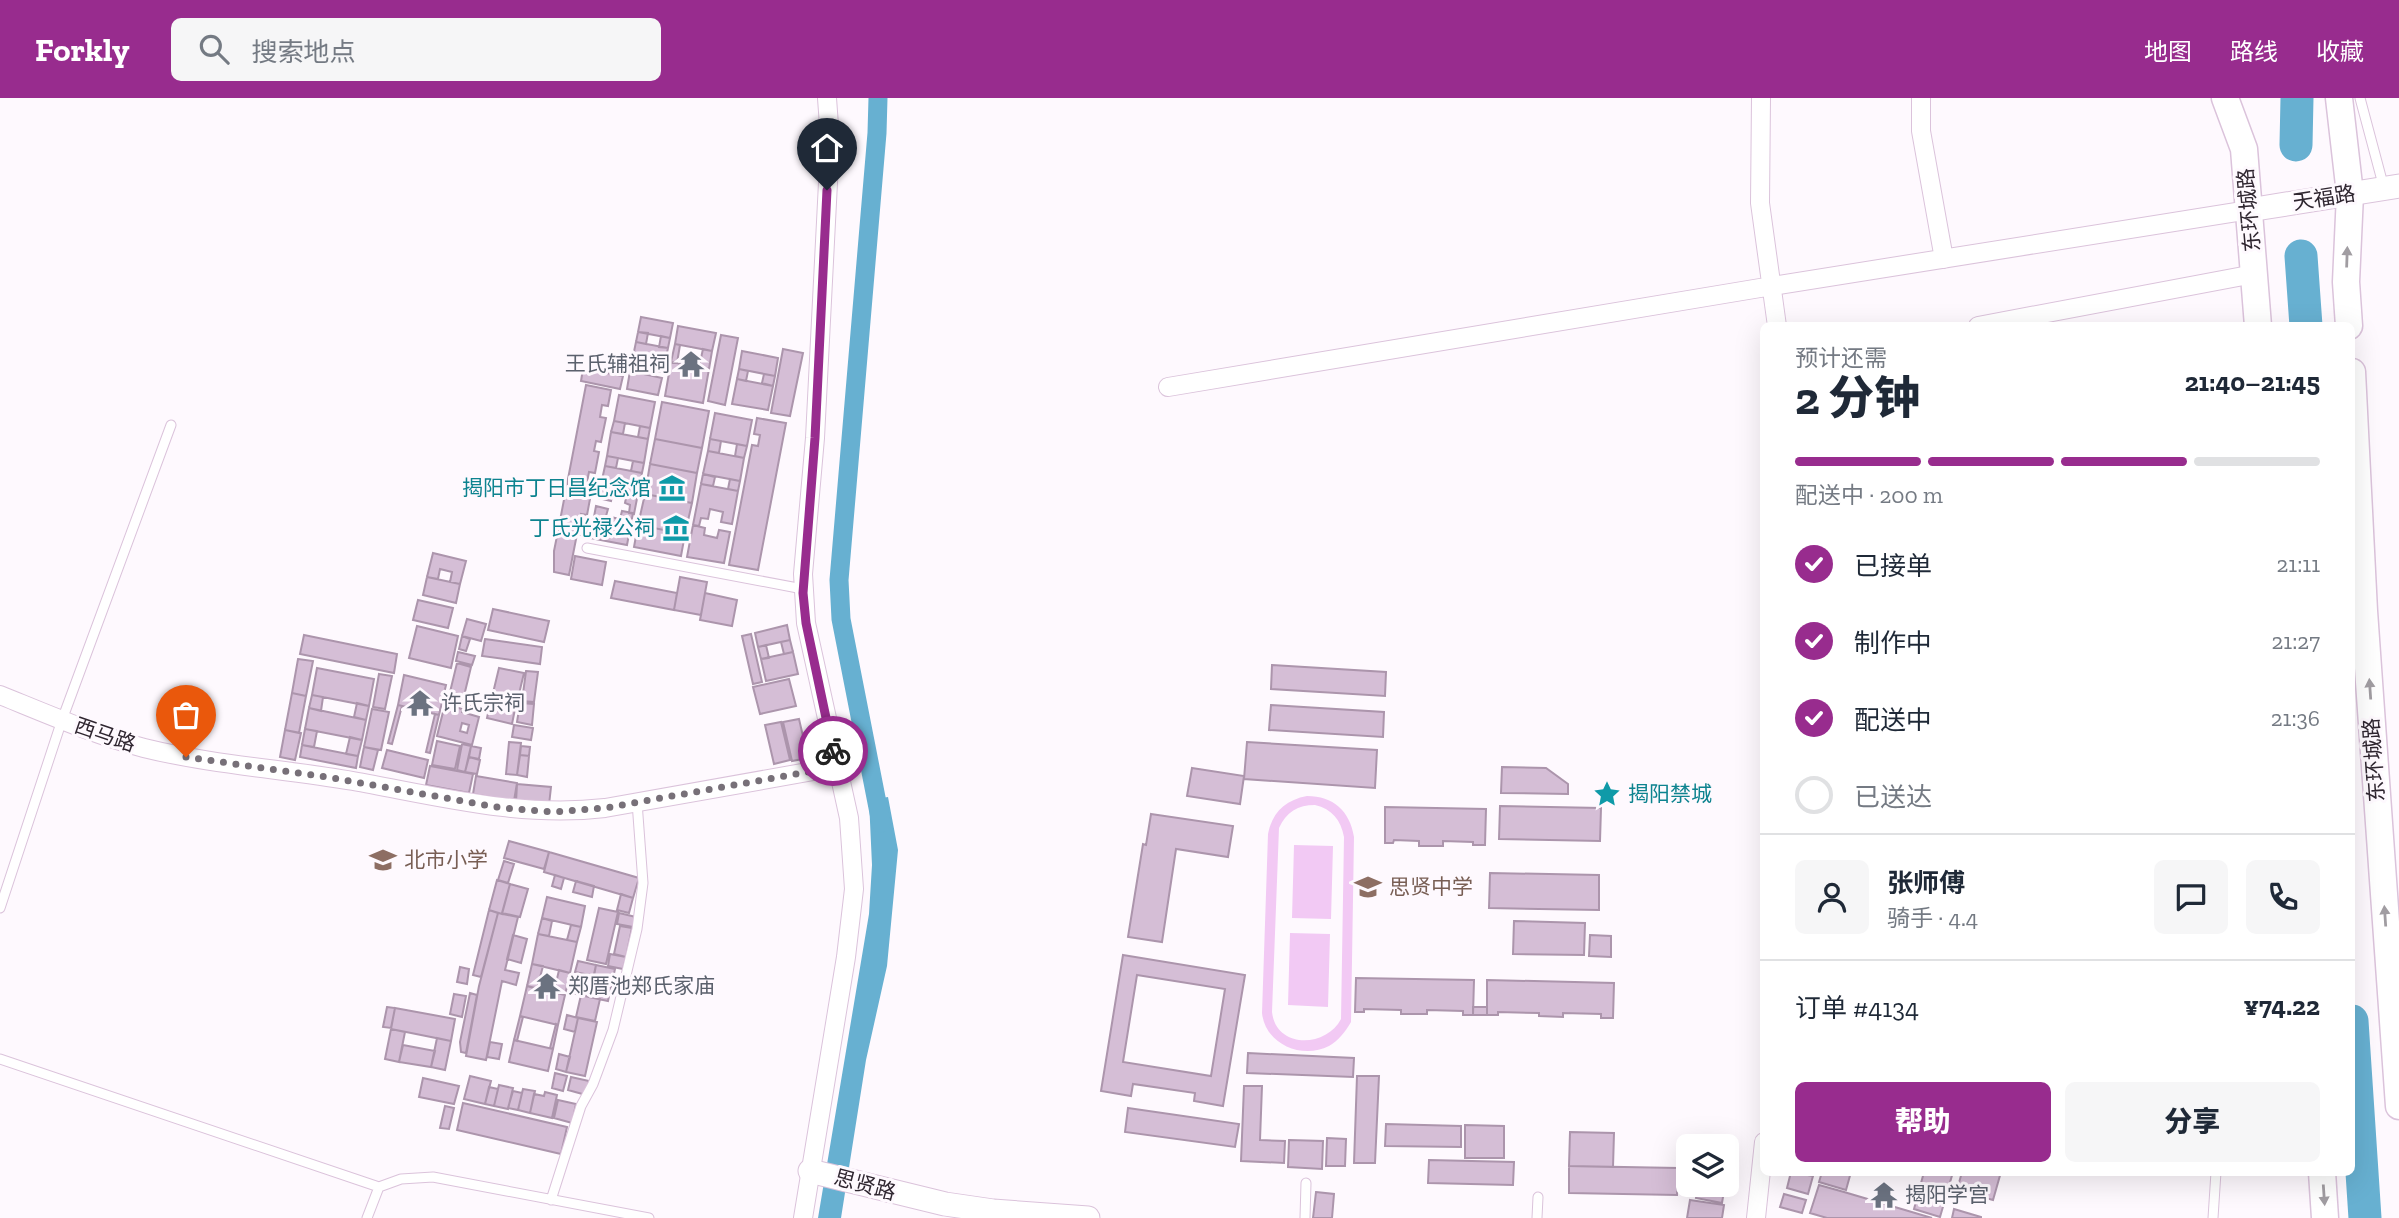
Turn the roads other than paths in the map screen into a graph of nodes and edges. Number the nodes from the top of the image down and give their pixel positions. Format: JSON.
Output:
{"nodes":[{"id":1,"x":827,"y":98,"type":"edge"},
{"id":2,"x":1761,"y":98,"type":"edge"},
{"id":3,"x":1921,"y":98,"type":"edge"},
{"id":4,"x":2225,"y":98,"type":"edge"},
{"id":5,"x":2339,"y":98,"type":"edge"},
{"id":6,"x":2360,"y":98,"type":"edge"},
{"id":7,"x":2392,"y":187,"type":"edge"},
{"id":8,"x":2350,"y":194,"type":"junction"},
{"id":9,"x":2249,"y":210,"type":"junction"},
{"id":10,"x":1944,"y":259,"type":"junction"},
{"id":11,"x":2254,"y":274,"type":"junction"},
{"id":12,"x":1772,"y":286,"type":"junction"},
{"id":13,"x":1776,"y":322,"type":"edge"},
{"id":14,"x":1999,"y":322,"type":"edge"},
{"id":15,"x":2258,"y":322,"type":"edge"},
{"id":16,"x":2349,"y":322,"type":"edge"},
{"id":17,"x":1168,"y":387,"type":"dead end"},
{"id":18,"x":171,"y":425,"type":"dead end"},
{"id":19,"x":2355,"y":432,"type":"edge"},
{"id":20,"x":587,"y":548,"type":"dead end"},
{"id":21,"x":803,"y":589,"type":"junction"},
{"id":22,"x":0,"y":695,"type":"edge"},
{"id":23,"x":62,"y":720,"type":"junction"},
{"id":24,"x":836,"y":767,"type":"junction"},
{"id":25,"x":638,"y":802,"type":"junction"},
{"id":26,"x":0,"y":908,"type":"edge"},
{"id":27,"x":2394,"y":968,"type":"edge"},
{"id":28,"x":0,"y":1059,"type":"edge"},
{"id":29,"x":2399,"y":1107,"type":"edge"},
{"id":30,"x":814,"y":1172,"type":"junction"},
{"id":31,"x":1760,"y":1176,"type":"edge"},
{"id":32,"x":2216,"y":1176,"type":"edge"},
{"id":33,"x":2322,"y":1176,"type":"edge"},
{"id":34,"x":1306,"y":1183,"type":"dead end"},
{"id":35,"x":379,"y":1187,"type":"junction"},
{"id":36,"x":1538,"y":1197,"type":"dead end"},
{"id":37,"x":551,"y":1200,"type":"junction"},
{"id":38,"x":366,"y":1218,"type":"edge"},
{"id":39,"x":649,"y":1218,"type":"edge"},
{"id":40,"x":803,"y":1218,"type":"edge"},
{"id":41,"x":1088,"y":1218,"type":"edge"},
{"id":42,"x":1305,"y":1218,"type":"edge"},
{"id":43,"x":1537,"y":1218,"type":"edge"},
{"id":44,"x":1756,"y":1218,"type":"edge"},
{"id":45,"x":2213,"y":1218,"type":"edge"},
{"id":46,"x":2325,"y":1218,"type":"edge"}],
"edges":[{"from":1,"to":21,"type":"street"},
{"from":2,"to":12,"type":"street"},
{"from":3,"to":10,"type":"street"},
{"from":4,"to":9,"type":"main road","name":"东环城路"},
{"from":5,"to":8,"type":"main road"},
{"from":6,"to":7,"type":"lane"},
{"from":7,"to":8,"type":"street","name":"天福路"},
{"from":8,"to":9,"type":"street","name":"天福路"},
{"from":16,"to":8,"type":"main road","one_way":true},
{"from":9,"to":10,"type":"street"},
{"from":9,"to":11,"type":"main road","name":"东环城路"},
{"from":10,"to":12,"type":"street"},
{"from":11,"to":14,"type":"street"},
{"from":11,"to":15,"type":"main road","name":"东环城路"},
{"from":12,"to":13,"type":"street"},
{"from":12,"to":17,"type":"street"},
{"from":18,"to":23,"type":"lane"},
{"from":27,"to":19,"type":"main road","name":"东环城路","one_way":true},
{"from":20,"to":21,"type":"lane"},
{"from":21,"to":24,"type":"street"},
{"from":22,"to":23,"type":"street","name":"西马路"},
{"from":23,"to":25,"type":"street","name":"西马路"},
{"from":23,"to":26,"type":"lane"},
{"from":24,"to":25,"type":"street","name":"西马路"},
{"from":24,"to":30,"type":"street"},
{"from":25,"to":37,"type":"lane"},
{"from":27,"to":29,"type":"main road","name":"东环城路"},
{"from":28,"to":35,"type":"lane"},
{"from":30,"to":40,"type":"street"},
{"from":30,"to":41,"type":"street","name":"思贤路"},
{"from":31,"to":44,"type":"street"},
{"from":32,"to":45,"type":"lane"},
{"from":33,"to":46,"type":"main road","one_way":true},
{"from":34,"to":42,"type":"lane"},
{"from":35,"to":37,"type":"lane"},
{"from":35,"to":38,"type":"lane"},
{"from":36,"to":43,"type":"lane"},
{"from":37,"to":39,"type":"lane"}]}
